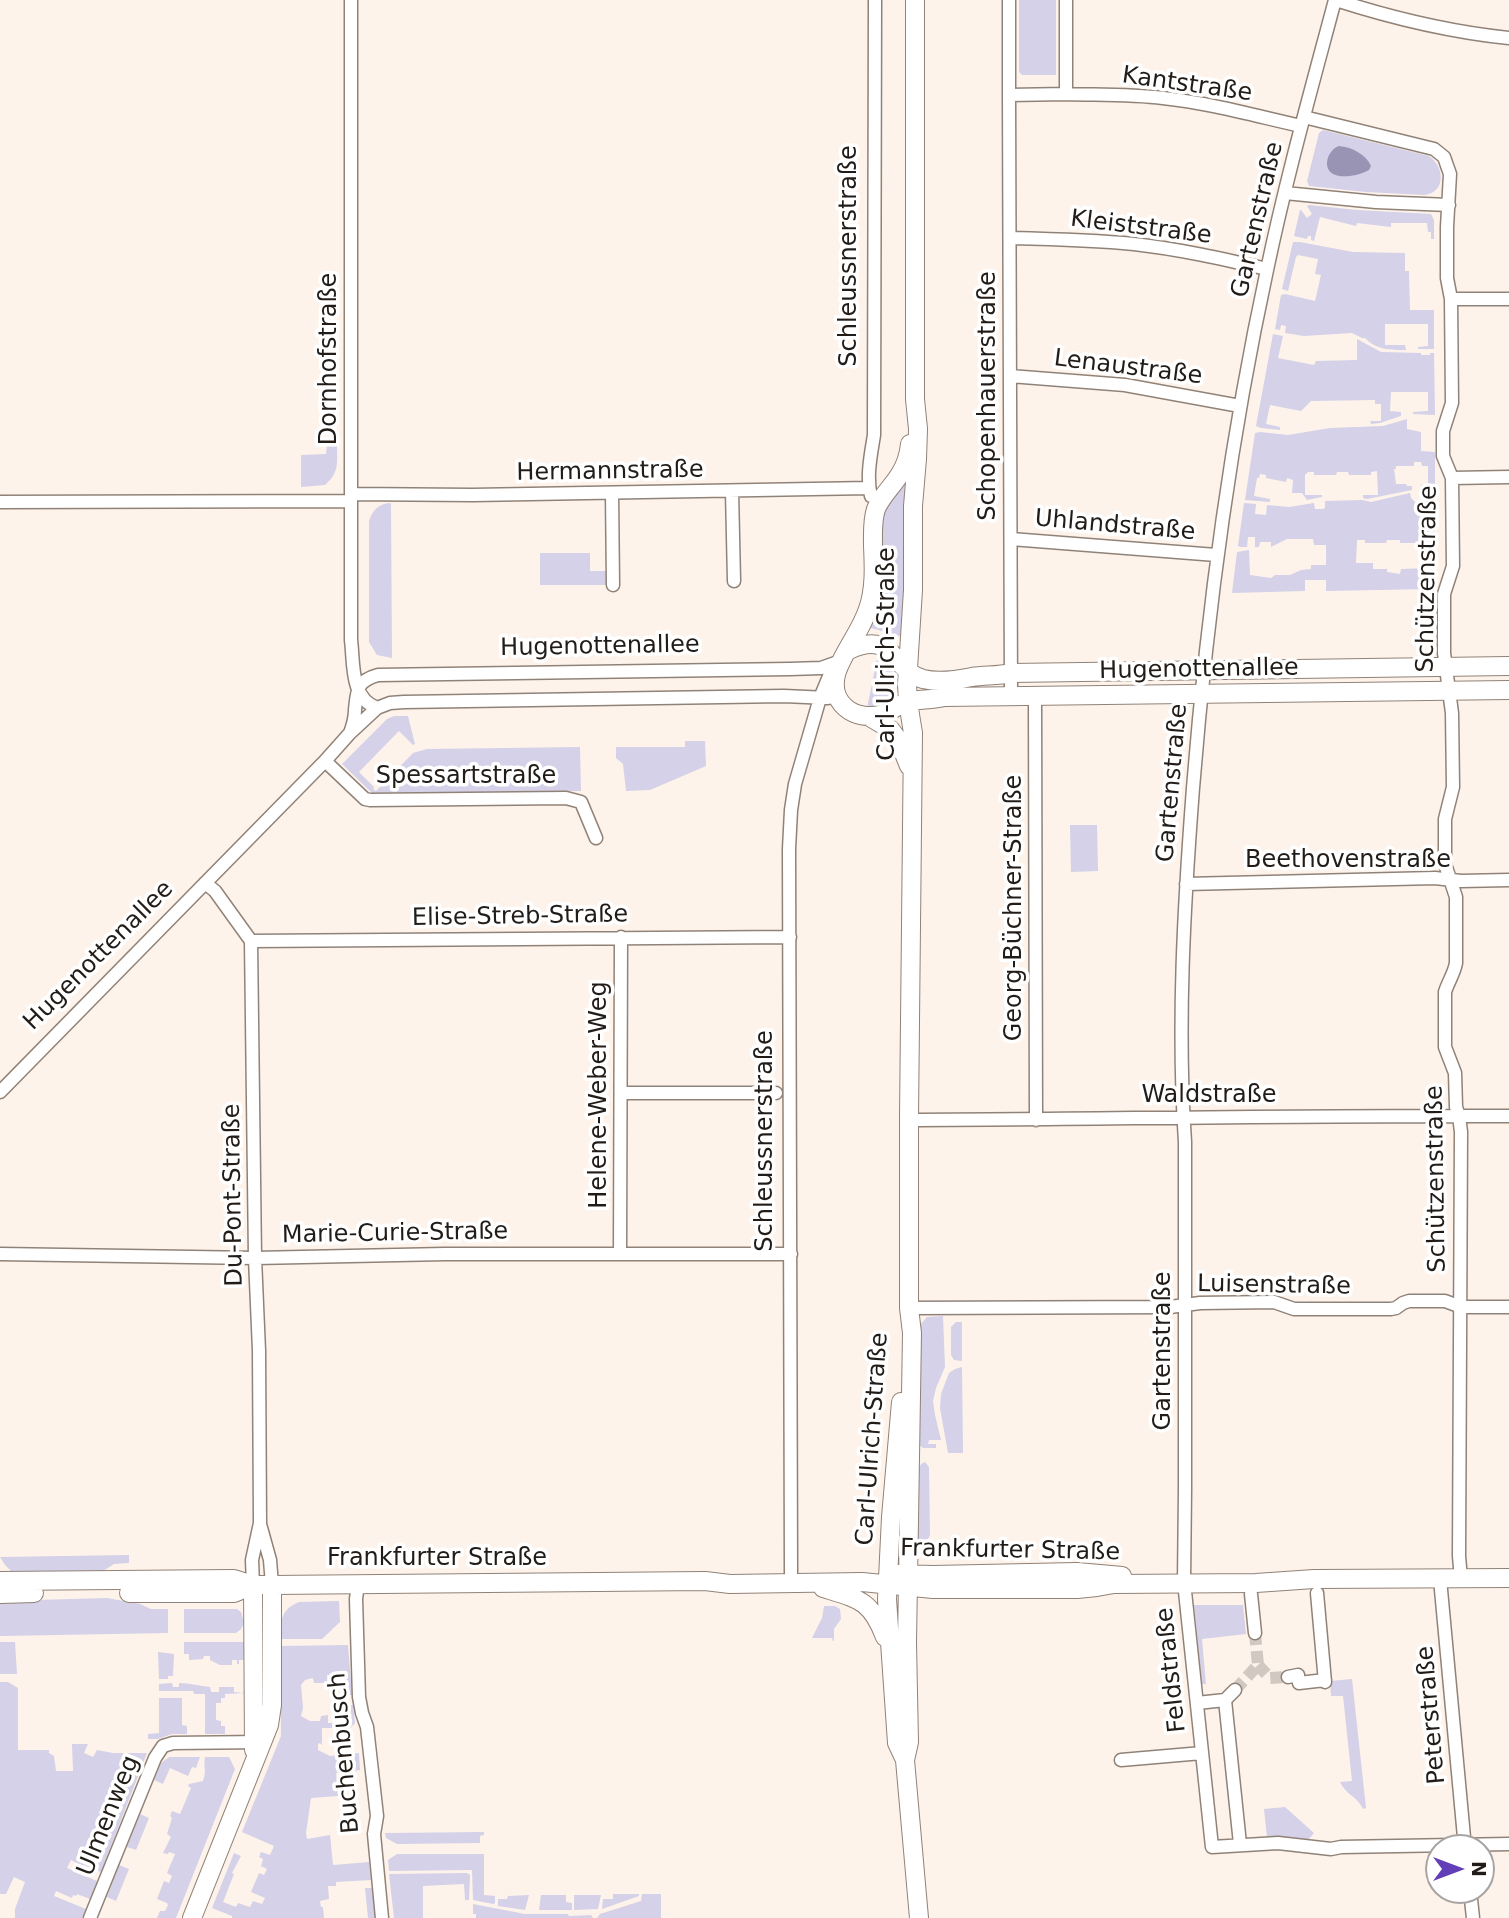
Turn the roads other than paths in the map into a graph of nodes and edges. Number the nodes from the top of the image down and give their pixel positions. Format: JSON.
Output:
{"nodes":[{"id":1,"x":351,"y":0,"type":"edge"},
{"id":2,"x":875,"y":0,"type":"edge"},
{"id":3,"x":915,"y":0,"type":"edge"},
{"id":4,"x":1009,"y":0,"type":"edge"},
{"id":5,"x":1066,"y":0,"type":"edge"},
{"id":6,"x":1336,"y":0,"type":"edge"},
{"id":7,"x":1509,"y":38,"type":"edge"},
{"id":8,"x":1066,"y":94,"type":"junction"},
{"id":9,"x":1009,"y":95,"type":"junction"},
{"id":10,"x":1302,"y":121,"type":"junction"},
{"id":11,"x":1285,"y":193,"type":"junction"},
{"id":12,"x":1449,"y":205,"type":"junction"},
{"id":13,"x":1010,"y":237,"type":"junction"},
{"id":14,"x":1267,"y":269,"type":"junction"},
{"id":15,"x":1451,"y":299,"type":"junction"},
{"id":16,"x":1509,"y":299,"type":"edge"},
{"id":17,"x":1010,"y":376,"type":"junction"},
{"id":18,"x":915,"y":399,"type":"junction"},
{"id":19,"x":1240,"y":406,"type":"junction"},
{"id":20,"x":1509,"y":477,"type":"edge"},
{"id":21,"x":1452,"y":478,"type":"junction"},
{"id":22,"x":869,"y":488,"type":"junction"},
{"id":23,"x":732,"y":491,"type":"junction"},
{"id":24,"x":612,"y":493,"type":"junction"},
{"id":25,"x":351,"y":497,"type":"junction"},
{"id":26,"x":0,"y":502,"type":"edge"},
{"id":27,"x":876,"y":510,"type":"junction"},
{"id":28,"x":1011,"y":539,"type":"junction"},
{"id":29,"x":1216,"y":555,"type":"junction"},
{"id":30,"x":734,"y":581,"type":"dead end"},
{"id":31,"x":613,"y":585,"type":"dead end"},
{"id":32,"x":909,"y":647,"type":"junction"},
{"id":33,"x":842,"y":657,"type":"junction"},
{"id":34,"x":1509,"y":666,"type":"edge"},
{"id":35,"x":1445,"y":667,"type":"junction"},
{"id":36,"x":1203,"y":671,"type":"junction"},
{"id":37,"x":1011,"y":673,"type":"junction"},
{"id":38,"x":972,"y":677,"type":"junction"},
{"id":39,"x":908,"y":686,"type":"junction"},
{"id":40,"x":357,"y":690,"type":"junction"},
{"id":41,"x":1509,"y":690,"type":"edge"},
{"id":42,"x":1448,"y":691,"type":"junction"},
{"id":43,"x":1201,"y":694,"type":"junction"},
{"id":44,"x":830,"y":695,"type":"junction"},
{"id":45,"x":1011,"y":696,"type":"junction"},
{"id":46,"x":1035,"y":696,"type":"junction"},
{"id":47,"x":931,"y":701,"type":"junction"},
{"id":48,"x":377,"y":708,"type":"junction"},
{"id":49,"x":867,"y":716,"type":"junction"},
{"id":50,"x":350,"y":733,"type":"junction"},
{"id":51,"x":325,"y":761,"type":"junction"},
{"id":52,"x":911,"y":772,"type":"junction"},
{"id":53,"x":596,"y":838,"type":"dead end"},
{"id":54,"x":1450,"y":880,"type":"junction"},
{"id":55,"x":1509,"y":880,"type":"edge"},
{"id":56,"x":205,"y":883,"type":"junction"},
{"id":57,"x":1186,"y":884,"type":"junction"},
{"id":58,"x":621,"y":937,"type":"junction"},
{"id":59,"x":790,"y":937,"type":"junction"},
{"id":60,"x":251,"y":941,"type":"junction"},
{"id":61,"x":0,"y":1092,"type":"edge"},
{"id":62,"x":621,"y":1093,"type":"junction"},
{"id":63,"x":776,"y":1093,"type":"dead end"},
{"id":64,"x":1459,"y":1116,"type":"junction"},
{"id":65,"x":1509,"y":1116,"type":"edge"},
{"id":66,"x":1183,"y":1118,"type":"junction"},
{"id":67,"x":909,"y":1120,"type":"junction"},
{"id":68,"x":1036,"y":1120,"type":"junction"},
{"id":69,"x":620,"y":1253,"type":"junction"},
{"id":70,"x":0,"y":1254,"type":"edge"},
{"id":71,"x":791,"y":1254,"type":"junction"},
{"id":72,"x":255,"y":1258,"type":"junction"},
{"id":73,"x":1185,"y":1304,"type":"junction"},
{"id":74,"x":1461,"y":1307,"type":"junction"},
{"id":75,"x":1509,"y":1307,"type":"edge"},
{"id":76,"x":909,"y":1308,"type":"junction"},
{"id":77,"x":260,"y":1523,"type":"junction"},
{"id":78,"x":798,"y":1578,"type":"junction"},
{"id":79,"x":1509,"y":1578,"type":"edge"},
{"id":80,"x":1184,"y":1579,"type":"junction"},
{"id":81,"x":1440,"y":1579,"type":"junction"},
{"id":82,"x":1461,"y":1579,"type":"junction"},
{"id":83,"x":889,"y":1580,"type":"junction"},
{"id":84,"x":0,"y":1581,"type":"edge"},
{"id":85,"x":909,"y":1581,"type":"junction"},
{"id":86,"x":358,"y":1584,"type":"junction"},
{"id":87,"x":253,"y":1585,"type":"junction"},
{"id":88,"x":272,"y":1585,"type":"junction"},
{"id":89,"x":1315,"y":1586,"type":"junction"},
{"id":90,"x":0,"y":1594,"type":"edge"},
{"id":91,"x":1251,"y":1594,"type":"dead end"},
{"id":92,"x":1255,"y":1633,"type":"tunnel mouth"},
{"id":93,"x":889,"y":1647,"type":"junction"},
{"id":94,"x":1289,"y":1676,"type":"tunnel mouth"},
{"id":95,"x":1197,"y":1703,"type":"junction"},
{"id":96,"x":259,"y":1742,"type":"junction"},
{"id":97,"x":1202,"y":1753,"type":"junction"},
{"id":98,"x":1121,"y":1759,"type":"dead end"},
{"id":99,"x":905,"y":1760,"type":"junction"},
{"id":100,"x":1464,"y":1834,"type":"edge"},
{"id":101,"x":1240,"y":1844,"type":"junction"},
{"id":102,"x":1425,"y":1846,"type":"edge"},
{"id":103,"x":90,"y":1918,"type":"edge"},
{"id":104,"x":192,"y":1918,"type":"edge"},
{"id":105,"x":382,"y":1918,"type":"edge"},
{"id":106,"x":919,"y":1918,"type":"edge"}],
"edges":[{"from":1,"to":25,"type":"street","name":"Dornhofstraße"},
{"from":2,"to":22,"type":"street","name":"Schleussnerstraße"},
{"from":3,"to":18,"type":"main road","name":"Carl-Ulrich-Straße"},
{"from":4,"to":9,"type":"street","name":"Schopenhauerstraße"},
{"from":5,"to":8,"type":"street"},
{"from":6,"to":7,"type":"street"},
{"from":6,"to":10,"type":"street","name":"Gartenstraße"},
{"from":8,"to":9,"type":"street","name":"Kantstraße"},
{"from":8,"to":10,"type":"street","name":"Kantstraße"},
{"from":9,"to":13,"type":"street","name":"Schopenhauerstraße"},
{"from":10,"to":11,"type":"street","name":"Gartenstraße"},
{"from":10,"to":12,"type":"street","name":"Kantstraße"},
{"from":11,"to":12,"type":"street"},
{"from":11,"to":14,"type":"street","name":"Gartenstraße"},
{"from":12,"to":15,"type":"street","name":"Schützenstraße"},
{"from":13,"to":14,"type":"street","name":"Kleiststraße"},
{"from":13,"to":17,"type":"street","name":"Schopenhauerstraße"},
{"from":14,"to":19,"type":"street","name":"Gartenstraße"},
{"from":15,"to":16,"type":"street"},
{"from":15,"to":21,"type":"street","name":"Schützenstraße"},
{"from":17,"to":19,"type":"street","name":"Lenaustraße"},
{"from":17,"to":28,"type":"street","name":"Schopenhauerstraße"},
{"from":18,"to":27,"type":"main road","name":"Schleussnerstraße"},
{"from":18,"to":32,"type":"main road","name":"Carl-Ulrich-Straße"},
{"from":19,"to":29,"type":"street","name":"Gartenstraße"},
{"from":20,"to":21,"type":"street"},
{"from":21,"to":35,"type":"street","name":"Schützenstraße"},
{"from":22,"to":23,"type":"street","name":"Hermannstraße"},
{"from":22,"to":27,"type":"street","name":"Schleussnerstraße"},
{"from":23,"to":24,"type":"street","name":"Hermannstraße"},
{"from":23,"to":30,"type":"street"},
{"from":24,"to":25,"type":"street","name":"Hermannstraße"},
{"from":24,"to":31,"type":"street"},
{"from":25,"to":26,"type":"street","name":"Hermannstraße"},
{"from":25,"to":40,"type":"street","name":"Dornhofstraße"},
{"from":27,"to":33,"type":"main road","name":"Schleussnerstraße"},
{"from":28,"to":29,"type":"street","name":"Uhlandstraße"},
{"from":28,"to":37,"type":"street","name":"Schopenhauerstraße"},
{"from":29,"to":36,"type":"street","name":"Gartenstraße"},
{"from":32,"to":38,"type":"main road","name":"Hugenottenallee"},
{"from":32,"to":39,"type":"main road","name":"Carl-Ulrich-Straße"},
{"from":33,"to":39,"type":"main road","name":"Hugenottenallee"},
{"from":33,"to":40,"type":"street","name":"Hugenottenallee"},
{"from":33,"to":44,"type":"main road"},
{"from":34,"to":35,"type":"main road","name":"Hugenottenallee"},
{"from":35,"to":36,"type":"main road","name":"Hugenottenallee"},
{"from":35,"to":42,"type":"street","name":"Schützenstraße"},
{"from":36,"to":37,"type":"main road","name":"Hugenottenallee"},
{"from":36,"to":43,"type":"street","name":"Gartenstraße"},
{"from":37,"to":38,"type":"main road","name":"Hugenottenallee"},
{"from":37,"to":45,"type":"street","name":"Schopenhauerstraße"},
{"from":38,"to":39,"type":"main road","name":"Hugenottenallee"},
{"from":39,"to":47,"type":"main road","name":"Hugenottenallee"},
{"from":39,"to":49,"type":"main road","name":"Hugenottenallee"},
{"from":39,"to":52,"type":"main road","name":"Carl-Ulrich-Straße"},
{"from":40,"to":48,"type":"street"},
{"from":40,"to":50,"type":"street"},
{"from":41,"to":42,"type":"main road","name":"Hugenottenallee"},
{"from":42,"to":43,"type":"main road","name":"Hugenottenallee"},
{"from":42,"to":54,"type":"street","name":"Schützenstraße"},
{"from":43,"to":46,"type":"main road","name":"Hugenottenallee"},
{"from":43,"to":57,"type":"street","name":"Gartenstraße"},
{"from":44,"to":48,"type":"street"},
{"from":44,"to":49,"type":"main road"},
{"from":44,"to":59,"type":"street","name":"Schleussnerstraße"},
{"from":45,"to":46,"type":"main road","name":"Hugenottenallee"},
{"from":45,"to":47,"type":"main road","name":"Hugenottenallee"},
{"from":46,"to":68,"type":"street","name":"Georg-Büchner-Straße"},
{"from":47,"to":52,"type":"main road"},
{"from":48,"to":50,"type":"street","name":"Hugenottenallee"},
{"from":49,"to":52,"type":"main road"},
{"from":50,"to":51,"type":"street","name":"Hugenottenallee"},
{"from":51,"to":53,"type":"street","name":"Spessartstraße"},
{"from":51,"to":56,"type":"street","name":"Hugenottenallee"},
{"from":52,"to":67,"type":"main road","name":"Carl-Ulrich-Straße"},
{"from":54,"to":55,"type":"street","name":"Beethovenstraße"},
{"from":54,"to":57,"type":"street","name":"Beethovenstraße"},
{"from":54,"to":64,"type":"street","name":"Schützenstraße"},
{"from":56,"to":60,"type":"street"},
{"from":56,"to":61,"type":"street","name":"Hugenottenallee"},
{"from":57,"to":66,"type":"street","name":"Gartenstraße"},
{"from":58,"to":59,"type":"street","name":"Elise-Streb-Straße"},
{"from":58,"to":60,"type":"street","name":"Elise-Streb-Straße"},
{"from":58,"to":62,"type":"street","name":"Helene-Weber-Weg"},
{"from":59,"to":71,"type":"street","name":"Schleussnerstraße"},
{"from":60,"to":72,"type":"street","name":"Du-Pont-Straße"},
{"from":62,"to":63,"type":"street"},
{"from":62,"to":69,"type":"street","name":"Helene-Weber-Weg"},
{"from":64,"to":65,"type":"street","name":"Waldstraße"},
{"from":64,"to":66,"type":"street","name":"Waldstraße"},
{"from":64,"to":74,"type":"street","name":"Schützenstraße"},
{"from":66,"to":68,"type":"street","name":"Waldstraße"},
{"from":66,"to":73,"type":"street","name":"Gartenstraße"},
{"from":67,"to":68,"type":"street","name":"Waldstraße"},
{"from":67,"to":76,"type":"main road","name":"Carl-Ulrich-Straße"},
{"from":69,"to":71,"type":"street","name":"Marie-Curie-Straße"},
{"from":69,"to":72,"type":"street","name":"Marie-Curie-Straße"},
{"from":70,"to":72,"type":"street","name":"Marie-Curie-Straße"},
{"from":71,"to":78,"type":"street","name":"Schleussnerstraße"},
{"from":72,"to":77,"type":"street","name":"Du-Pont-Straße"},
{"from":73,"to":74,"type":"street","name":"Luisenstraße"},
{"from":73,"to":76,"type":"street","name":"Luisenstraße"},
{"from":73,"to":80,"type":"street","name":"Gartenstraße"},
{"from":74,"to":75,"type":"street","name":"Luisenstraße"},
{"from":74,"to":82,"type":"street","name":"Schützenstraße"},
{"from":76,"to":83,"type":"main road","name":"Carl-Ulrich-Straße"},
{"from":76,"to":85,"type":"main road","name":"Carl-Ulrich-Straße"},
{"from":77,"to":87,"type":"street","name":"Du-Pont-Straße"},
{"from":77,"to":88,"type":"street","name":"Du-Pont-Straße"},
{"from":78,"to":83,"type":"main road","name":"Frankfurter Straße"},
{"from":78,"to":86,"type":"main road","name":"Frankfurter Straße"},
{"from":78,"to":93,"type":"main road"},
{"from":79,"to":82,"type":"main road","name":"Frankfurter Straße"},
{"from":80,"to":85,"type":"main road","name":"Frankfurter Straße"},
{"from":80,"to":89,"type":"main road","name":"Frankfurter Straße"},
{"from":80,"to":95,"type":"street","name":"Feldstraße"},
{"from":81,"to":82,"type":"main road","name":"Frankfurter Straße"},
{"from":81,"to":89,"type":"main road","name":"Frankfurter Straße"},
{"from":81,"to":100,"type":"street","name":"Peterstraße"},
{"from":83,"to":85,"type":"main road","name":"Frankfurter Straße"},
{"from":83,"to":93,"type":"main road","name":"Carl-Ulrich-Straße"},
{"from":84,"to":87,"type":"main road","name":"Frankfurter Straße"},
{"from":85,"to":99,"type":"main road","name":"Carl-Ulrich-Straße"},
{"from":86,"to":88,"type":"main road","name":"Frankfurter Straße"},
{"from":86,"to":105,"type":"street","name":"Buchenbusch"},
{"from":87,"to":88,"type":"main road","name":"Frankfurter Straße"},
{"from":87,"to":90,"type":"main road","name":"Frankfurter Straße"},
{"from":87,"to":96,"type":"main road"},
{"from":88,"to":96,"type":"main road"},
{"from":89,"to":94,"type":"street"},
{"from":91,"to":92,"type":"street"},
{"from":93,"to":99,"type":"main road","name":"Carl-Ulrich-Straße"},
{"from":95,"to":97,"type":"street","name":"Feldstraße"},
{"from":95,"to":101,"type":"street","name":"Feldstraße"},
{"from":96,"to":103,"type":"street","name":"Ulmenweg"},
{"from":96,"to":104,"type":"main road"},
{"from":97,"to":98,"type":"street","name":"Feldstraße"},
{"from":97,"to":101,"type":"street","name":"Feldstraße"},
{"from":99,"to":106,"type":"main road"},
{"from":101,"to":102,"type":"street"}]}
